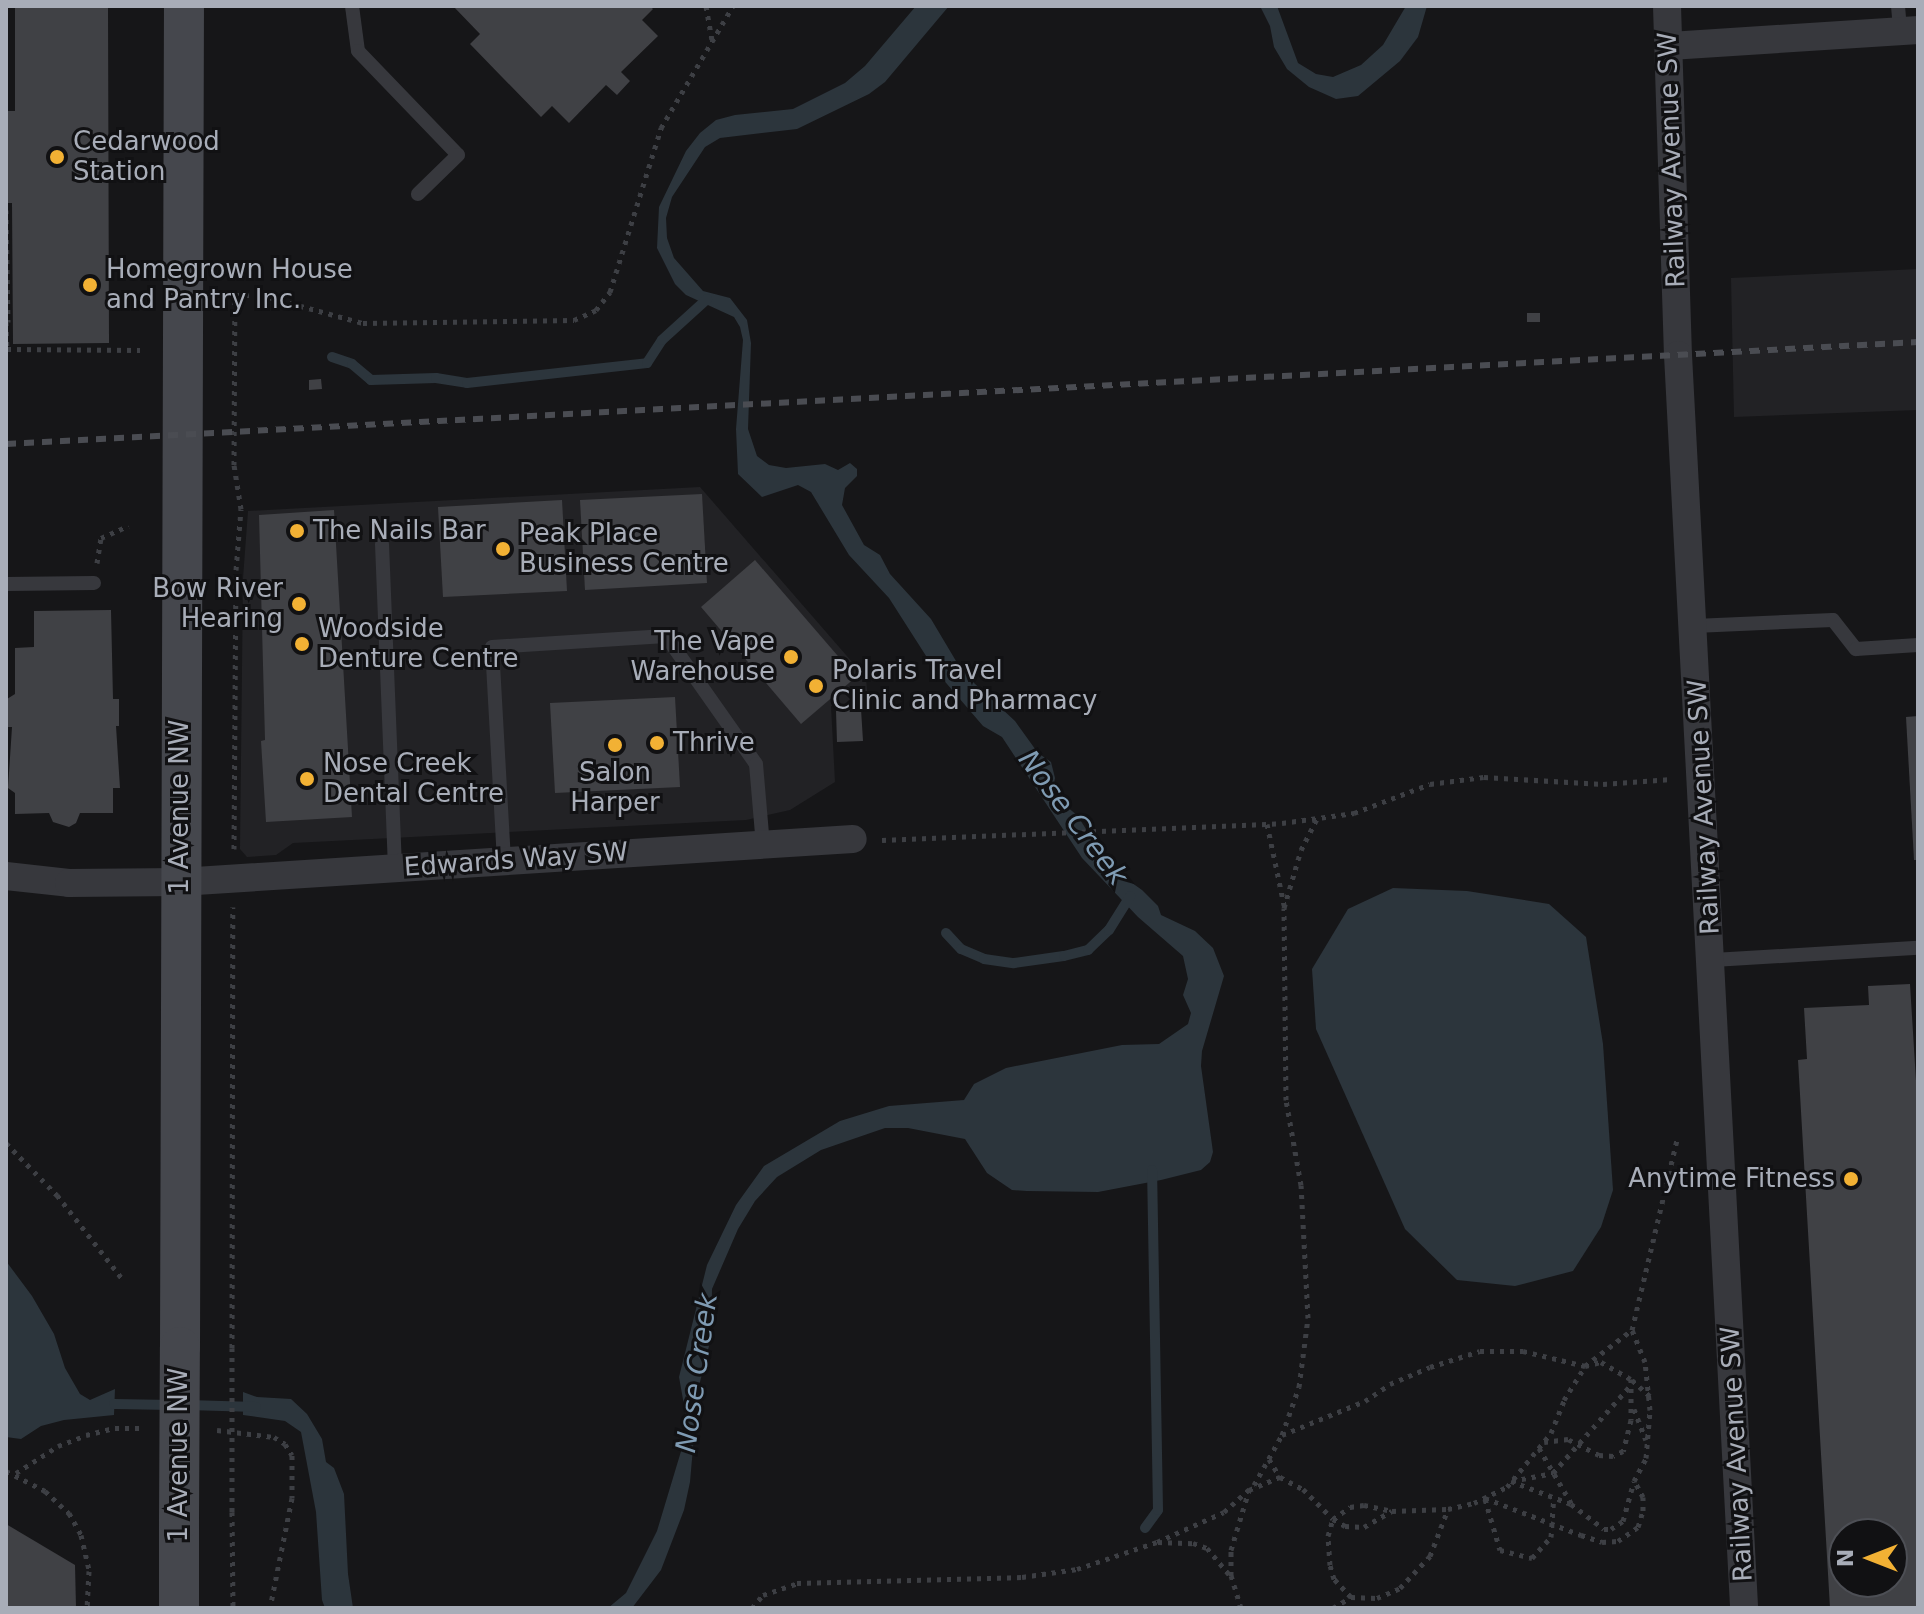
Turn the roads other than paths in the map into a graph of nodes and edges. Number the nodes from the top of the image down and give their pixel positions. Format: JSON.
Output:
{"nodes":[{"id":1,"x":184,"y":6,"type":"edge"},
{"id":2,"x":352,"y":6,"type":"edge"},
{"id":3,"x":1667,"y":6,"type":"edge"},
{"id":4,"x":1906,"y":23,"type":"edge"},
{"id":5,"x":1670,"y":46,"type":"junction"},
{"id":6,"x":418,"y":194,"type":"dead end"},
{"id":7,"x":382,"y":544,"type":"dead end"},
{"id":8,"x":94,"y":583,"type":"dead end"},
{"id":9,"x":6,"y":584,"type":"edge"},
{"id":10,"x":1694,"y":626,"type":"junction"},
{"id":11,"x":1918,"y":645,"type":"edge"},
{"id":12,"x":853,"y":839,"type":"road end"},
{"id":13,"x":763,"y":845,"type":"junction"},
{"id":14,"x":504,"y":861,"type":"junction"},
{"id":15,"x":395,"y":868,"type":"junction"},
{"id":16,"x":6,"y":876,"type":"edge"},
{"id":17,"x":180,"y":882,"type":"junction"},
{"id":18,"x":1918,"y":948,"type":"edge"},
{"id":19,"x":1713,"y":960,"type":"junction"},
{"id":20,"x":179,"y":1608,"type":"edge"},
{"id":21,"x":1744,"y":1608,"type":"edge"}],
"edges":[{"from":1,"to":17,"type":"street","name":"1 Avenue NW"},
{"from":2,"to":6,"type":"lane"},
{"from":3,"to":5,"type":"street","name":"Railway Avenue SW"},
{"from":4,"to":5,"type":"street"},
{"from":5,"to":10,"type":"street","name":"Railway Avenue SW"},
{"from":7,"to":15,"type":"lane"},
{"from":8,"to":9,"type":"lane"},
{"from":10,"to":11,"type":"lane"},
{"from":10,"to":19,"type":"street","name":"Railway Avenue SW"},
{"from":12,"to":13,"type":"street","name":"Edwards Way SW"},
{"from":13,"to":14,"type":"street","name":"Edwards Way SW"},
{"from":13,"to":14,"type":"lane"},
{"from":14,"to":15,"type":"street","name":"Edwards Way SW"},
{"from":15,"to":17,"type":"street","name":"Edwards Way SW"},
{"from":16,"to":17,"type":"street","name":"Edwards Way SW"},
{"from":17,"to":20,"type":"street","name":"1 Avenue NW","bridge":true},
{"from":18,"to":19,"type":"lane"},
{"from":19,"to":21,"type":"street","name":"Railway Avenue SW"}]}
